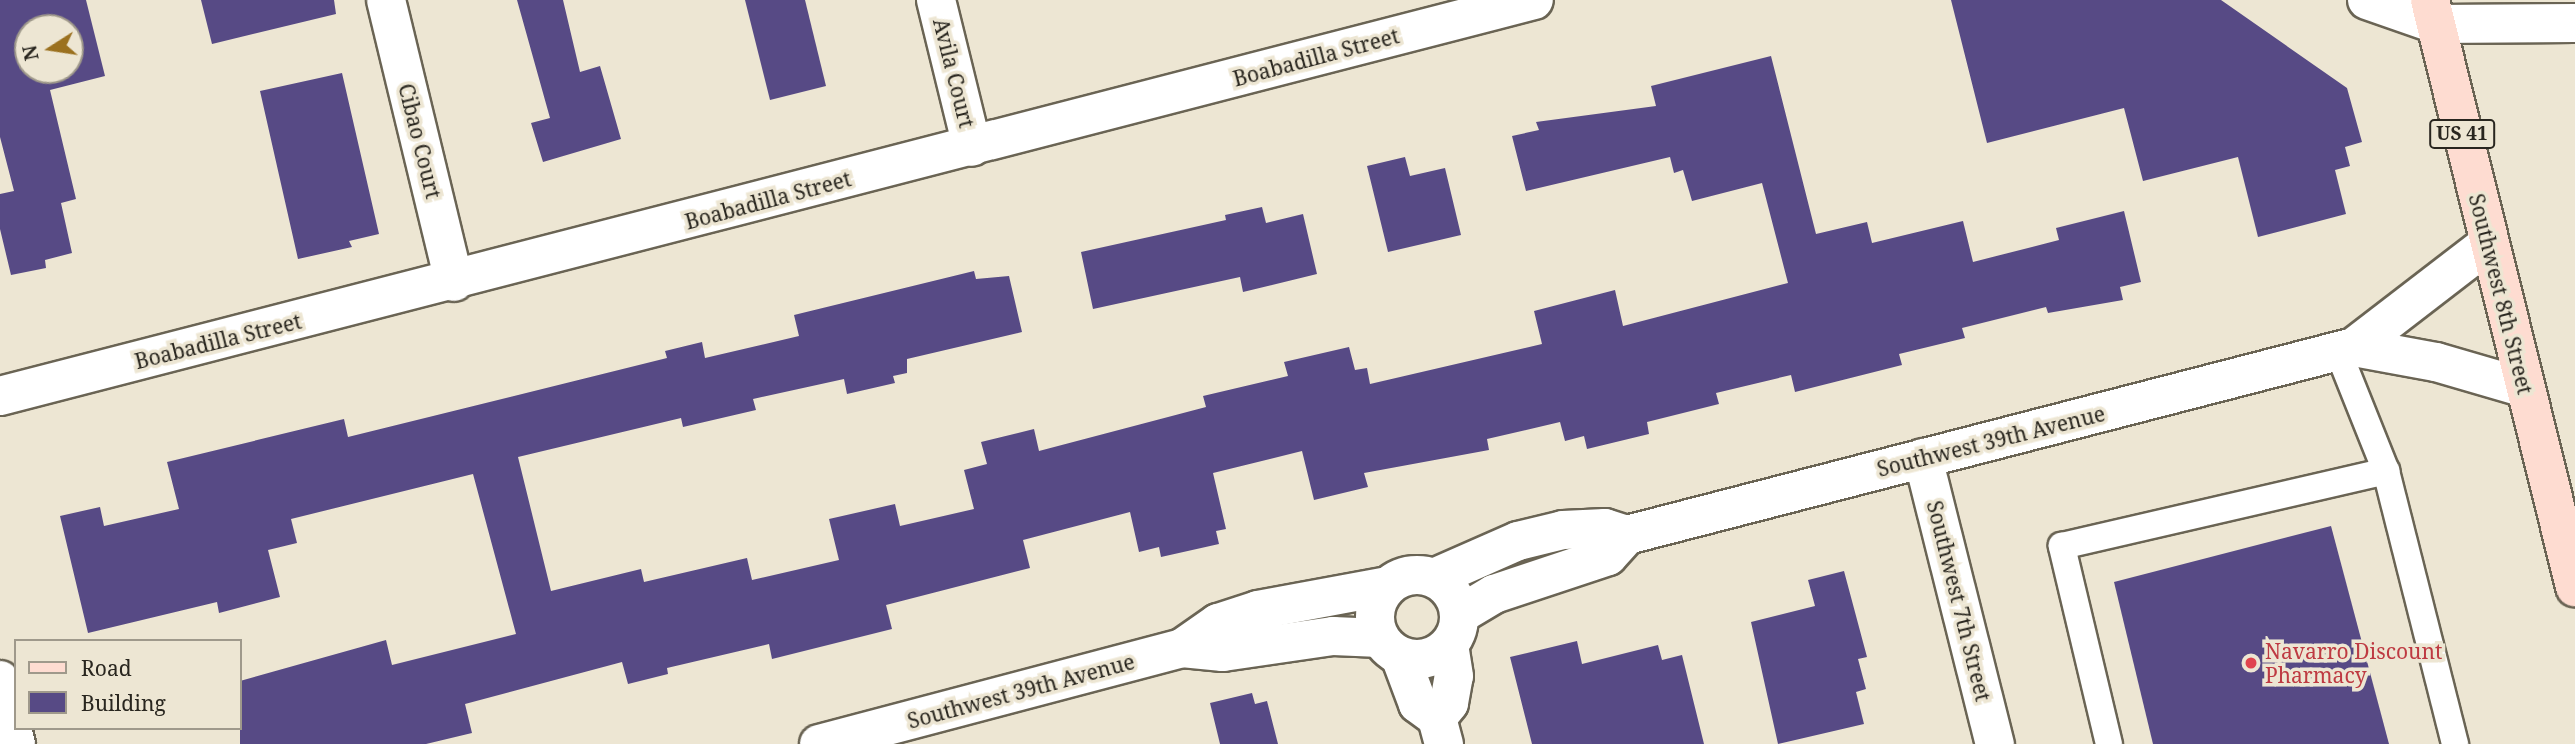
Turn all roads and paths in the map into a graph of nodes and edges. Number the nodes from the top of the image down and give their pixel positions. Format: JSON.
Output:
{"nodes":[{"id":1,"x":386,"y":0,"type":"edge"},
{"id":2,"x":936,"y":0,"type":"edge"},
{"id":3,"x":1534,"y":0,"type":"edge"},
{"id":4,"x":2367,"y":0,"type":"edge"},
{"id":5,"x":2433,"y":12,"type":"edge"},
{"id":6,"x":2575,"y":23,"type":"edge"},
{"id":7,"x":972,"y":147,"type":"junction"},
{"id":8,"x":2489,"y":243,"type":"junction"},
{"id":9,"x":454,"y":282,"type":"junction"},
{"id":10,"x":2346,"y":349,"type":"junction"},
{"id":11,"x":2525,"y":388,"type":"junction"},
{"id":12,"x":0,"y":396,"type":"edge"},
{"id":13,"x":1923,"y":458,"type":"junction"},
{"id":14,"x":2386,"y":471,"type":"junction"},
{"id":15,"x":1627,"y":535,"type":"junction"},
{"id":16,"x":1434,"y":578,"type":"junction"},
{"id":17,"x":1387,"y":586,"type":"junction"},
{"id":18,"x":2575,"y":587,"type":"edge"},
{"id":19,"x":1454,"y":631,"type":"junction"},
{"id":20,"x":1390,"y":647,"type":"junction"},
{"id":21,"x":1182,"y":648,"type":"junction"},
{"id":22,"x":1,"y":686,"type":"edge"},
{"id":23,"x":1441,"y":731,"type":"edge"},
{"id":24,"x":898,"y":734,"type":"edge"},
{"id":25,"x":16,"y":744,"type":"edge"},
{"id":26,"x":819,"y":744,"type":"edge"},
{"id":27,"x":1995,"y":744,"type":"edge"},
{"id":28,"x":2109,"y":744,"type":"edge"},
{"id":29,"x":2455,"y":744,"type":"edge"}],
"edges":[{"from":1,"to":9,"type":"street","name":"Cibao Court"},
{"from":2,"to":7,"type":"street","name":"Avila Court"},
{"from":3,"to":7,"type":"street","name":"Boabadilla Street"},
{"from":4,"to":5,"type":"street"},
{"from":5,"to":6,"type":"street"},
{"from":5,"to":8,"type":"main road","name":"Southwest 8th Street","number":"US 41"},
{"from":7,"to":9,"type":"street","name":"Boabadilla Street"},
{"from":8,"to":10,"type":"street","name":"Southwest 39th Avenue"},
{"from":8,"to":11,"type":"main road","name":"Southwest 8th Street","number":"US 41"},
{"from":9,"to":12,"type":"street","name":"Boabadilla Street"},
{"from":10,"to":11,"type":"street","name":"Southwest 39th Avenue"},
{"from":10,"to":13,"type":"street","name":"Southwest 39th Avenue"},
{"from":10,"to":14,"type":"lane"},
{"from":11,"to":18,"type":"main road","name":"Southwest 8th Street","number":"US 41"},
{"from":13,"to":15,"type":"street","name":"Southwest 39th Avenue"},
{"from":13,"to":27,"type":"street","name":"Southwest 7th Street"},
{"from":14,"to":28,"type":"lane"},
{"from":14,"to":29,"type":"lane"},
{"from":15,"to":16,"type":"street","name":"Southwest 39th Avenue"},
{"from":15,"to":19,"type":"street","name":"Southwest 39th Avenue"},
{"from":16,"to":17,"type":"street","name":"Southwest 39th Avenue"},
{"from":16,"to":19,"type":"street"},
{"from":17,"to":20,"type":"street"},
{"from":17,"to":21,"type":"street","name":"Southwest 39th Avenue"},
{"from":19,"to":20,"type":"street","name":"Southwest 39th Avenue"},
{"from":19,"to":23,"type":"street"},
{"from":20,"to":21,"type":"street","name":"Southwest 39th Avenue"},
{"from":20,"to":23,"type":"street"},
{"from":21,"to":24,"type":"street","name":"Southwest 39th Avenue"},
{"from":22,"to":25,"type":"street"},
{"from":24,"to":26,"type":"street","name":"Southwest 39th Avenue"}]}
